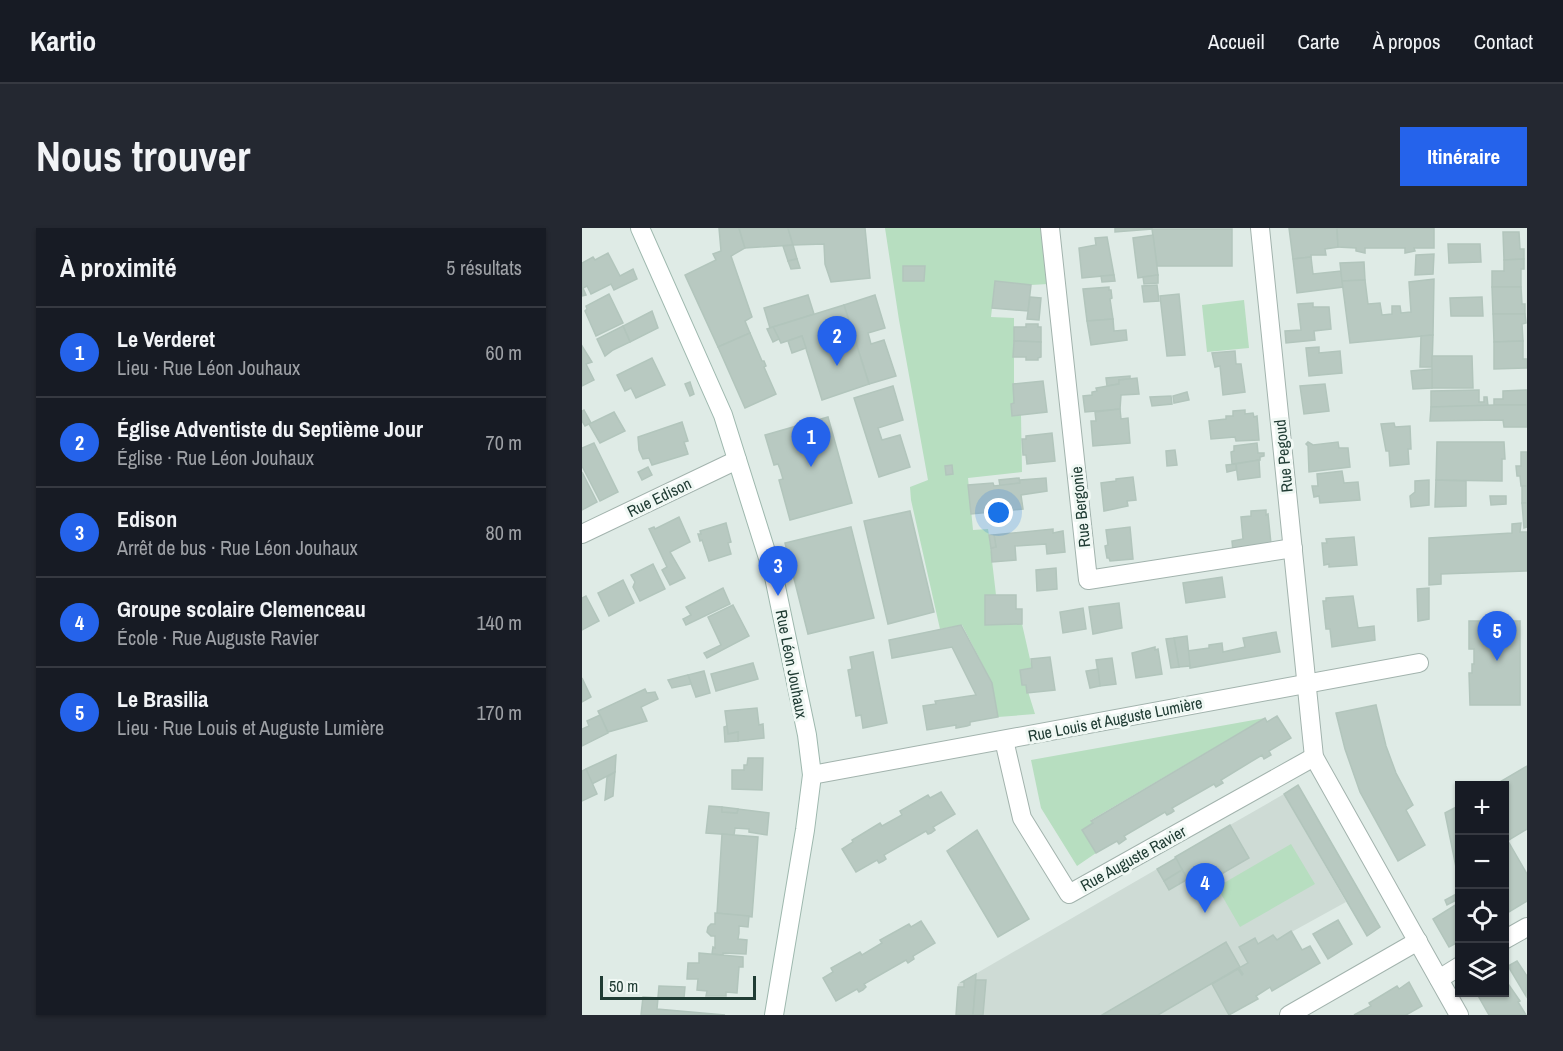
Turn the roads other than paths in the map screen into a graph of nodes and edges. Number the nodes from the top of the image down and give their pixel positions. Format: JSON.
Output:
{"nodes":[{"id":1,"x":640,"y":228,"type":"edge"},
{"id":2,"x":1050,"y":228,"type":"edge"},
{"id":3,"x":1260,"y":228,"type":"edge"},
{"id":4,"x":737,"y":460,"type":"junction"},
{"id":5,"x":582,"y":534,"type":"edge"},
{"id":6,"x":1293,"y":549,"type":"junction"},
{"id":7,"x":1419,"y":663,"type":"dead end"},
{"id":8,"x":1306,"y":684,"type":"junction"},
{"id":9,"x":1004,"y":740,"type":"junction"},
{"id":10,"x":1314,"y":757,"type":"junction"},
{"id":11,"x":812,"y":775,"type":"junction"},
{"id":12,"x":1527,"y":927,"type":"edge"},
{"id":13,"x":1509,"y":937,"type":"edge"},
{"id":14,"x":1418,"y":941,"type":"junction"},
{"id":15,"x":1455,"y":969,"type":"edge"},
{"id":16,"x":1439,"y":978,"type":"junction"},
{"id":17,"x":774,"y":1015,"type":"edge"},
{"id":18,"x":1289,"y":1015,"type":"edge"},
{"id":19,"x":1459,"y":1015,"type":"edge"}],
"edges":[{"from":1,"to":4,"type":"street","name":"Rue Léon Jouhaux"},
{"from":2,"to":6,"type":"street","name":"Rue Bergonie"},
{"from":3,"to":6,"type":"street","name":"Rue Pegoud"},
{"from":4,"to":5,"type":"street","name":"Rue Edison"},
{"from":4,"to":11,"type":"street","name":"Rue Léon Jouhaux"},
{"from":6,"to":8,"type":"street","name":"Rue Pegoud"},
{"from":7,"to":8,"type":"street","name":"Rue Louis et Auguste Lumière"},
{"from":8,"to":9,"type":"street","name":"Rue Louis et Auguste Lumière"},
{"from":8,"to":10,"type":"street"},
{"from":9,"to":10,"type":"street","name":"Rue Auguste Ravier"},
{"from":9,"to":11,"type":"street","name":"Rue Louis et Auguste Lumière"},
{"from":10,"to":14,"type":"street"},
{"from":11,"to":17,"type":"street","name":"Rue Léon Jouhaux"},
{"from":12,"to":13,"type":"street"},
{"from":14,"to":16,"type":"street"},
{"from":14,"to":18,"type":"street"},
{"from":15,"to":16,"type":"street"},
{"from":16,"to":19,"type":"street"}]}
